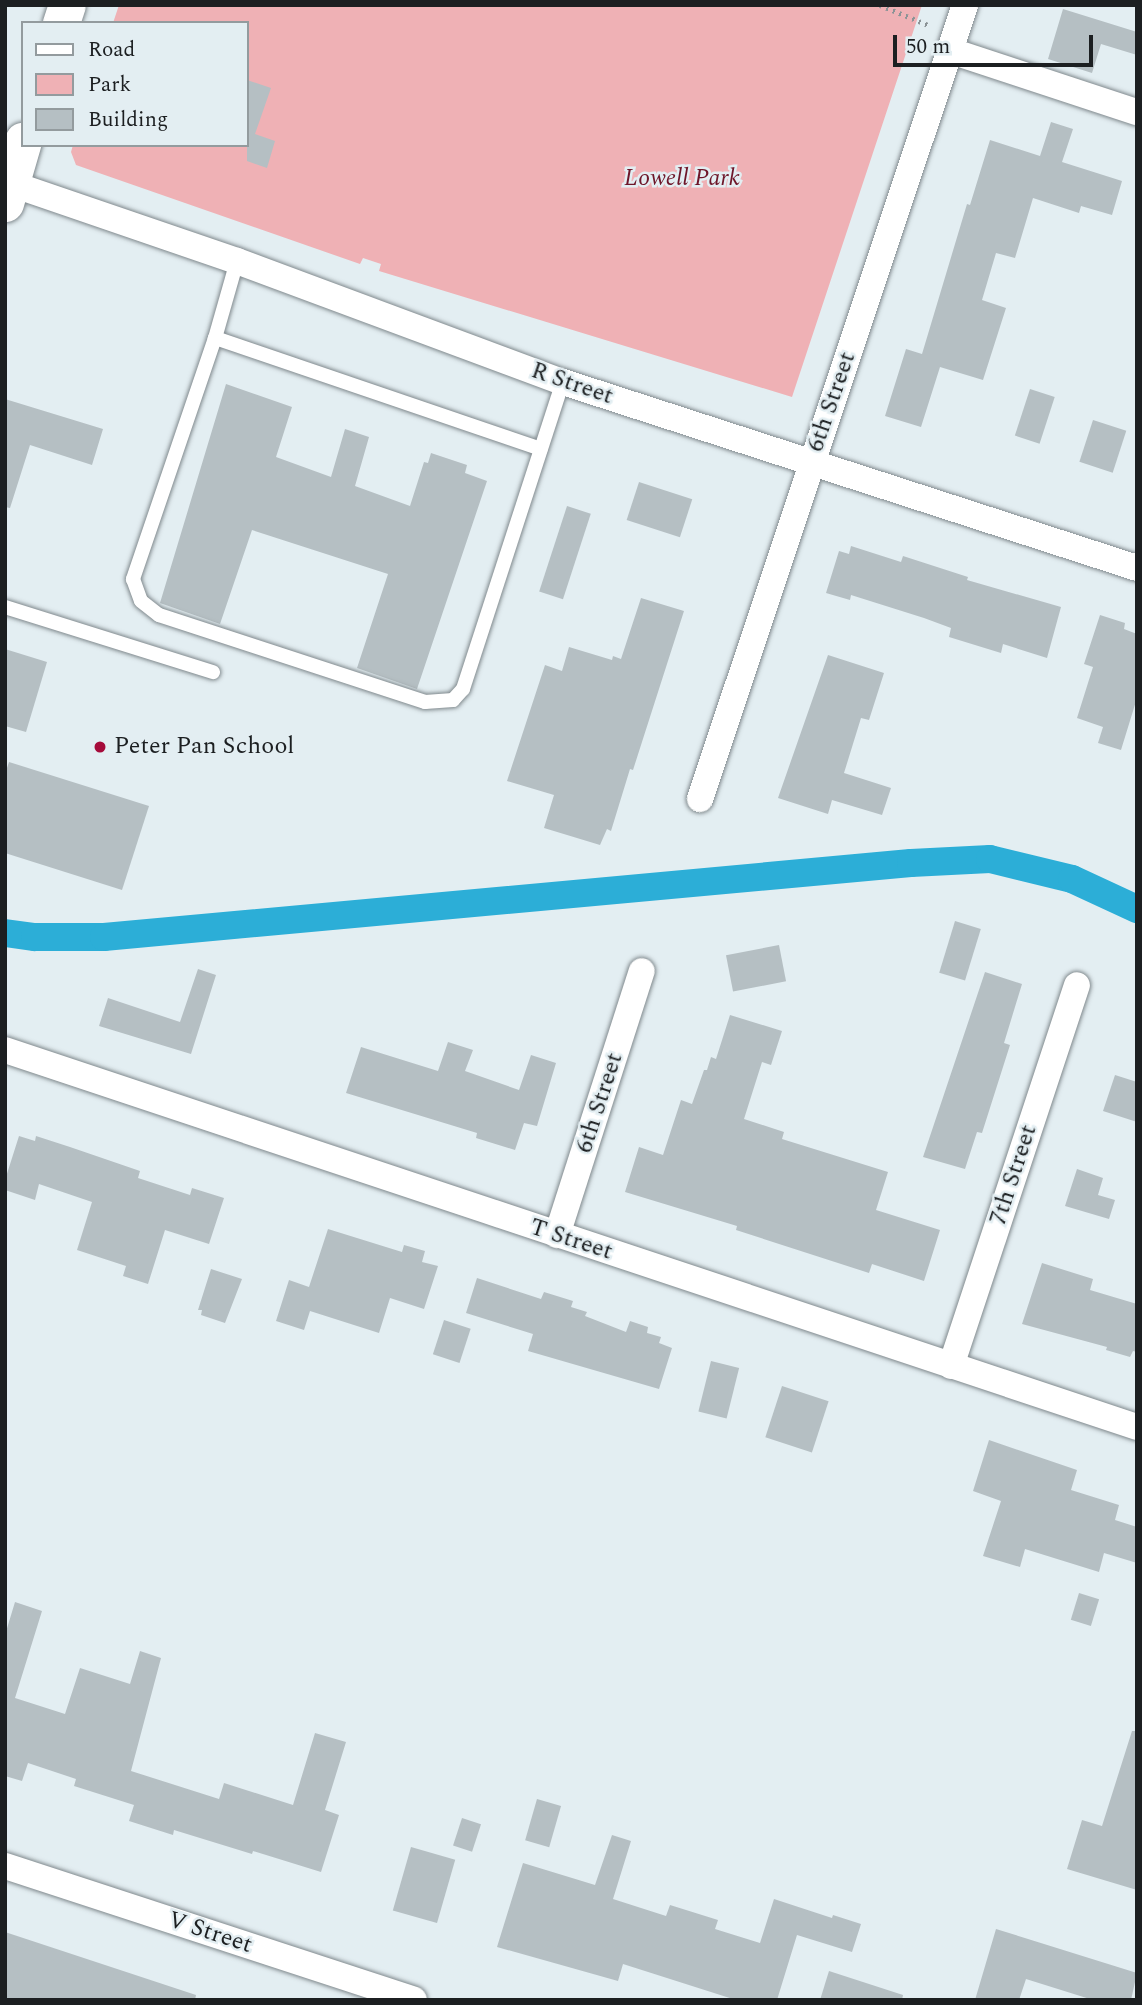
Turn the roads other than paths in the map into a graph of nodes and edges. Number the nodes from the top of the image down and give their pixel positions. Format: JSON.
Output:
{"nodes":[{"id":1,"x":965,"y":5,"type":"edge"},
{"id":2,"x":953,"y":43,"type":"junction"},
{"id":3,"x":1137,"y":112,"type":"edge"},
{"id":4,"x":20,"y":136,"type":"edge"},
{"id":5,"x":9,"y":193,"type":"edge"},
{"id":6,"x":237,"y":261,"type":"junction"},
{"id":7,"x":215,"y":338,"type":"junction"},
{"id":8,"x":562,"y":382,"type":"junction"},
{"id":9,"x":541,"y":449,"type":"junction"},
{"id":10,"x":812,"y":462,"type":"junction"},
{"id":11,"x":1137,"y":568,"type":"edge"},
{"id":12,"x":5,"y":607,"type":"edge"},
{"id":13,"x":213,"y":672,"type":"dead end"},
{"id":14,"x":700,"y":799,"type":"dead end"},
{"id":15,"x":642,"y":971,"type":"dead end"},
{"id":16,"x":1077,"y":985,"type":"dead end"},
{"id":17,"x":5,"y":1050,"type":"edge"},
{"id":18,"x":557,"y":1235,"type":"junction"},
{"id":19,"x":951,"y":1366,"type":"junction"},
{"id":20,"x":1137,"y":1427,"type":"edge"},
{"id":21,"x":5,"y":1866,"type":"edge"},
{"id":22,"x":414,"y":2000,"type":"edge"}],
"edges":[{"from":1,"to":2,"type":"street","name":"6th Street"},
{"from":2,"to":3,"type":"street"},
{"from":2,"to":10,"type":"street","name":"6th Street"},
{"from":4,"to":5,"type":"street"},
{"from":5,"to":6,"type":"street","name":"R Street"},
{"from":6,"to":7,"type":"lane"},
{"from":6,"to":8,"type":"street","name":"R Street"},
{"from":7,"to":9,"type":"lane"},
{"from":7,"to":9,"type":"lane"},
{"from":8,"to":9,"type":"lane"},
{"from":8,"to":10,"type":"street","name":"R Street"},
{"from":10,"to":11,"type":"street","name":"R Street"},
{"from":10,"to":14,"type":"street","name":"6th Street"},
{"from":12,"to":13,"type":"lane"},
{"from":15,"to":18,"type":"street","name":"6th Street"},
{"from":16,"to":19,"type":"street","name":"7th Street"},
{"from":17,"to":18,"type":"street","name":"T Street"},
{"from":18,"to":19,"type":"street","name":"T Street"},
{"from":19,"to":20,"type":"street","name":"T Street"},
{"from":21,"to":22,"type":"street","name":"V Street"}]}
